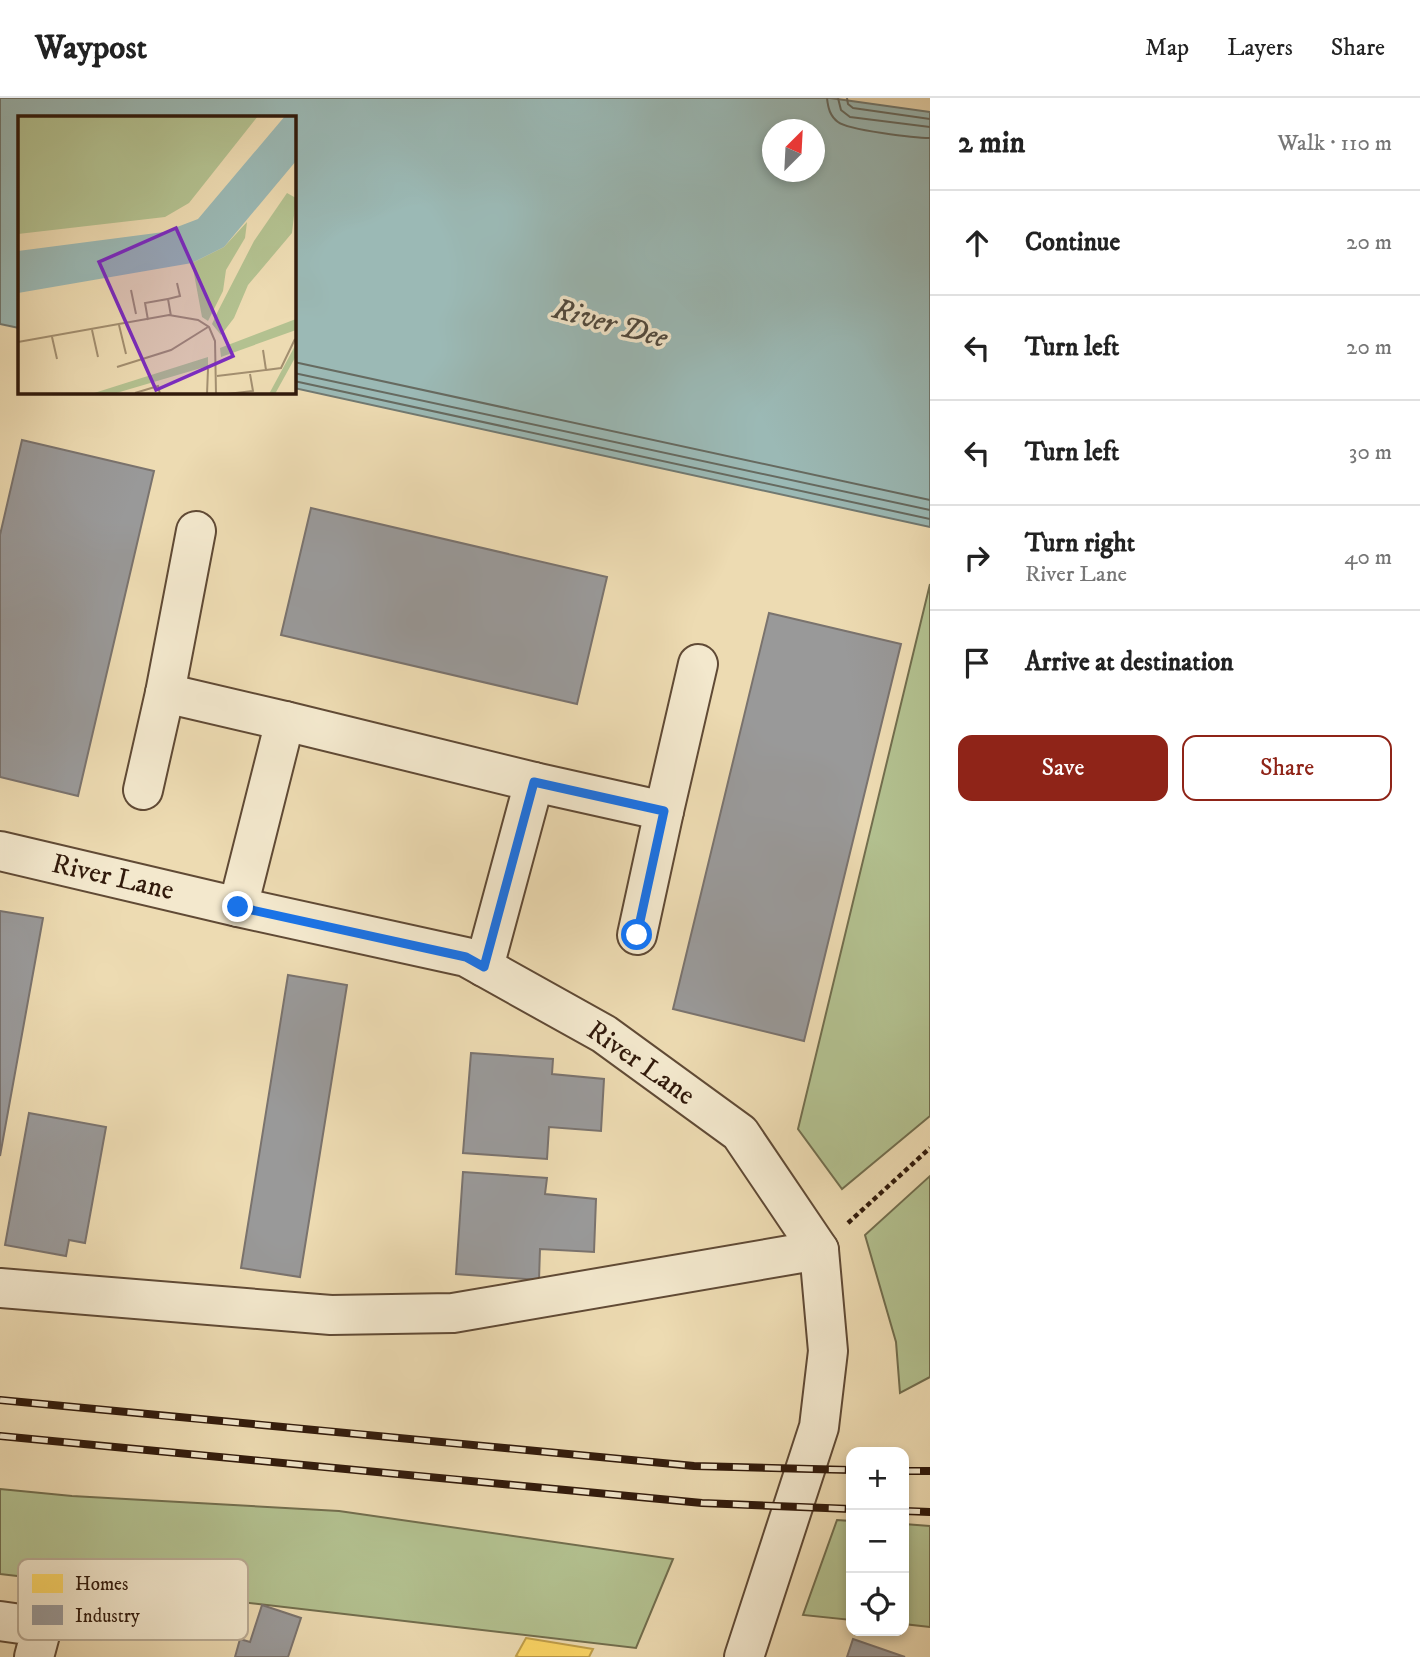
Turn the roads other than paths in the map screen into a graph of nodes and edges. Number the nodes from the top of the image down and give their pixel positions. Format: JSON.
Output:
{"nodes":[{"id":1,"x":196,"y":531,"type":"dead end"},
{"id":2,"x":698,"y":664,"type":"dead end"},
{"id":3,"x":165,"y":693,"type":"junction"},
{"id":4,"x":285,"y":721,"type":"junction"},
{"id":5,"x":534,"y":782,"type":"junction"},
{"id":6,"x":143,"y":790,"type":"dead end"},
{"id":7,"x":664,"y":811,"type":"junction"},
{"id":8,"x":0,"y":851,"type":"edge"},
{"id":9,"x":238,"y":907,"type":"junction"},
{"id":10,"x":637,"y":935,"type":"dead end"},
{"id":11,"x":484,"y":967,"type":"junction"},
{"id":12,"x":819,"y":1250,"type":"junction"},
{"id":13,"x":0,"y":1288,"type":"edge"},
{"id":14,"x":0,"y":1621,"type":"edge"},
{"id":15,"x":18,"y":1624,"type":"edge"},
{"id":16,"x":39,"y":1640,"type":"edge"},
{"id":17,"x":34,"y":1657,"type":"edge"},
{"id":18,"x":744,"y":1657,"type":"edge"}],
"edges":[{"from":1,"to":3,"type":"street"},
{"from":2,"to":7,"type":"street"},
{"from":3,"to":4,"type":"street"},
{"from":3,"to":6,"type":"street"},
{"from":4,"to":5,"type":"street"},
{"from":4,"to":9,"type":"street"},
{"from":5,"to":7,"type":"street"},
{"from":5,"to":11,"type":"street"},
{"from":7,"to":10,"type":"street"},
{"from":8,"to":9,"type":"street","name":"River Lane"},
{"from":9,"to":11,"type":"street","name":"River Lane"},
{"from":11,"to":12,"type":"street","name":"River Lane"},
{"from":12,"to":13,"type":"street"},
{"from":12,"to":18,"type":"street","name":"River Lane"},
{"from":14,"to":15,"type":"street"},
{"from":16,"to":17,"type":"street"}]}
